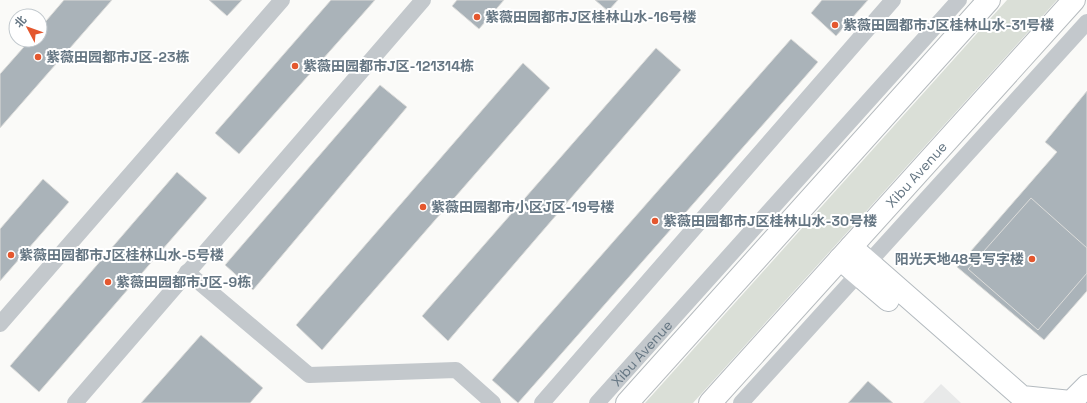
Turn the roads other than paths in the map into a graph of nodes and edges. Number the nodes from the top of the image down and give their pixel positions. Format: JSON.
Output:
{"nodes":[{"id":1,"x":282,"y":0,"type":"edge"},
{"id":2,"x":423,"y":0,"type":"edge"},
{"id":3,"x":893,"y":0,"type":"edge"},
{"id":4,"x":959,"y":0,"type":"edge"},
{"id":5,"x":989,"y":0,"type":"edge"},
{"id":6,"x":1074,"y":0,"type":"edge"},
{"id":7,"x":1087,"y":22,"type":"edge"},
{"id":8,"x":845,"y":253,"type":"junction"},
{"id":9,"x":863,"y":268,"type":"junction"},
{"id":10,"x":187,"y":272,"type":"junction"},
{"id":11,"x":0,"y":324,"type":"edge"},
{"id":12,"x":1087,"y":386,"type":"edge"},
{"id":13,"x":75,"y":403,"type":"edge"},
{"id":14,"x":492,"y":403,"type":"edge"},
{"id":15,"x":542,"y":403,"type":"edge"},
{"id":16,"x":597,"y":403,"type":"edge"},
{"id":17,"x":626,"y":403,"type":"edge"},
{"id":18,"x":710,"y":403,"type":"edge"},
{"id":19,"x":741,"y":403,"type":"edge"},
{"id":20,"x":1007,"y":403,"type":"edge"},
{"id":21,"x":1071,"y":403,"type":"edge"}],
"edges":[{"from":1,"to":11,"type":"street"},
{"from":2,"to":10,"type":"street"},
{"from":3,"to":15,"type":"street"},
{"from":4,"to":16,"type":"street","name":"Xibu Avenue"},
{"from":5,"to":17,"type":"main road","name":"Xibu Avenue"},
{"from":6,"to":8,"type":"main road","name":"Xibu Avenue"},
{"from":7,"to":9,"type":"street","name":"Xibu Avenue"},
{"from":8,"to":9,"type":"main road"},
{"from":8,"to":18,"type":"main road","name":"Xibu Avenue"},
{"from":9,"to":19,"type":"street","name":"Xibu Avenue"},
{"from":9,"to":20,"type":"main road"},
{"from":9,"to":21,"type":"main road"},
{"from":10,"to":13,"type":"street"},
{"from":10,"to":14,"type":"street"},
{"from":12,"to":21,"type":"main road"}]}
